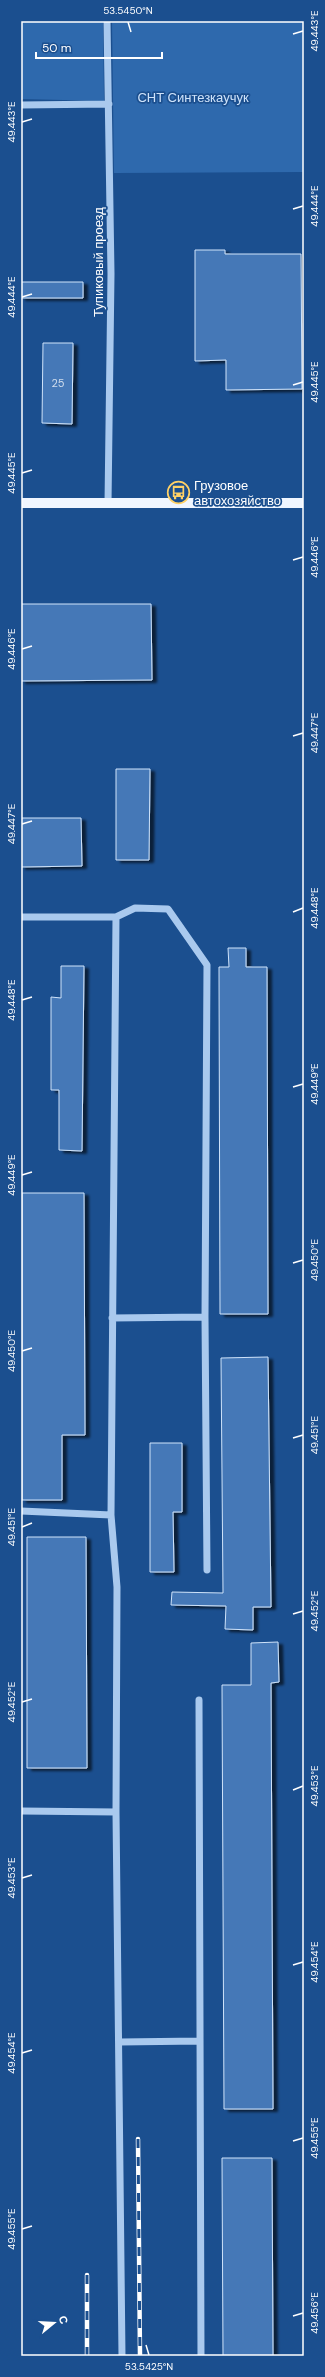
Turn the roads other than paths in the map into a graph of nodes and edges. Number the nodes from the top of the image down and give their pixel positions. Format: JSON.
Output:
{"nodes":[{"id":1,"x":107,"y":21,"type":"edge"},
{"id":2,"x":109,"y":104,"type":"junction"},
{"id":3,"x":21,"y":105,"type":"edge"},
{"id":4,"x":108,"y":502,"type":"junction"},
{"id":5,"x":21,"y":503,"type":"edge"},
{"id":6,"x":304,"y":503,"type":"edge"},
{"id":7,"x":21,"y":917,"type":"edge"},
{"id":8,"x":116,"y":917,"type":"junction"},
{"id":9,"x":205,"y":1317,"type":"junction"},
{"id":10,"x":112,"y":1318,"type":"junction"},
{"id":11,"x":21,"y":1511,"type":"edge"},
{"id":12,"x":111,"y":1515,"type":"junction"},
{"id":13,"x":207,"y":1570,"type":"dead end"},
{"id":14,"x":199,"y":1700,"type":"dead end"},
{"id":15,"x":21,"y":1811,"type":"edge"},
{"id":16,"x":116,"y":1812,"type":"junction"},
{"id":17,"x":120,"y":2042,"type":"junction"},
{"id":18,"x":200,"y":2042,"type":"junction"},
{"id":19,"x":122,"y":2356,"type":"edge"},
{"id":20,"x":201,"y":2356,"type":"edge"}],
"edges":[{"from":1,"to":2,"type":"street","name":"Тупиковый проезд"},
{"from":2,"to":3,"type":"street"},
{"from":2,"to":4,"type":"street","name":"Тупиковый проезд"},
{"from":4,"to":5,"type":"main road"},
{"from":4,"to":6,"type":"main road"},
{"from":7,"to":8,"type":"street"},
{"from":8,"to":9,"type":"street"},
{"from":8,"to":10,"type":"street"},
{"from":9,"to":10,"type":"street"},
{"from":9,"to":13,"type":"street"},
{"from":10,"to":12,"type":"street"},
{"from":11,"to":12,"type":"street"},
{"from":12,"to":16,"type":"street"},
{"from":14,"to":18,"type":"street"},
{"from":15,"to":16,"type":"street"},
{"from":16,"to":17,"type":"street"},
{"from":17,"to":18,"type":"street"},
{"from":17,"to":19,"type":"street"},
{"from":18,"to":20,"type":"street"}]}
